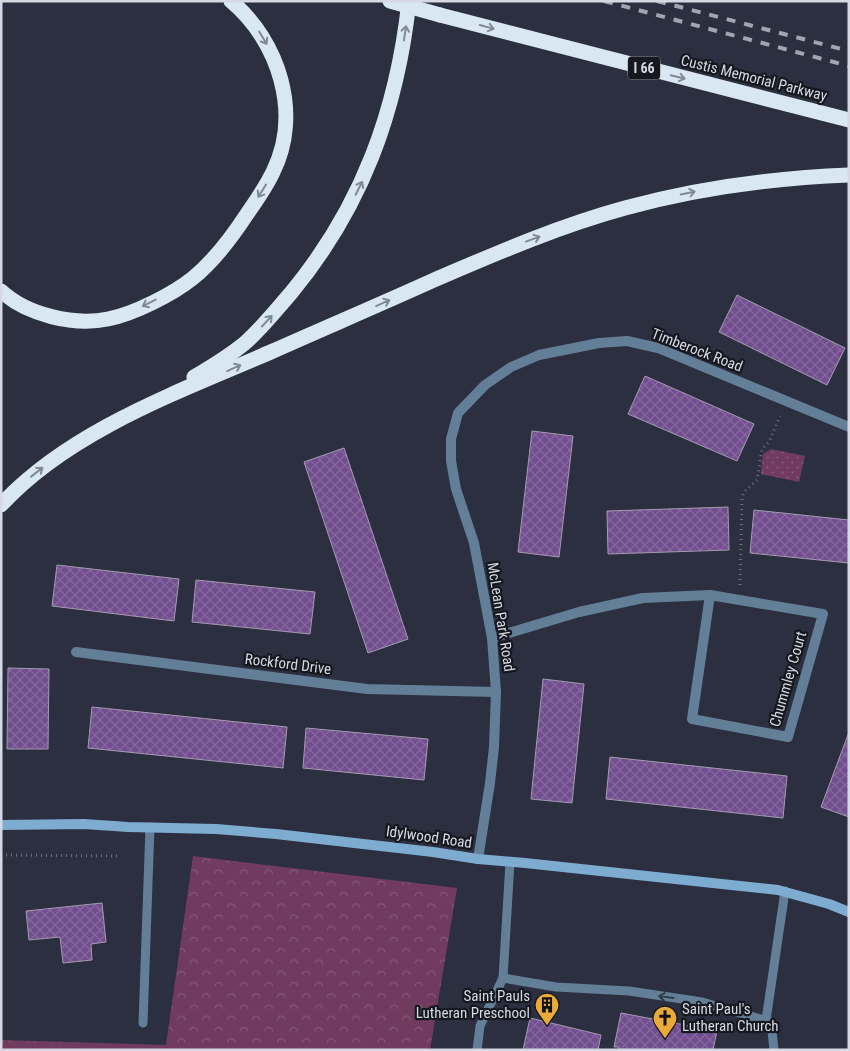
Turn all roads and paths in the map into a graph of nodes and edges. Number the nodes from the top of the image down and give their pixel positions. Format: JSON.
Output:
{"nodes":[{"id":1,"x":231,"y":1,"type":"edge"},
{"id":2,"x":390,"y":1,"type":"edge"},
{"id":3,"x":409,"y":1,"type":"edge"},
{"id":4,"x":849,"y":120,"type":"edge"},
{"id":5,"x":849,"y":175,"type":"edge"},
{"id":6,"x":1,"y":291,"type":"edge"},
{"id":7,"x":787,"y":401,"type":"junction"},
{"id":8,"x":158,"y":402,"type":"junction"},
{"id":9,"x":458,"y":412,"type":"joint"},
{"id":10,"x":849,"y":427,"type":"edge"},
{"id":11,"x":1,"y":505,"type":"edge"},
{"id":12,"x":710,"y":595,"type":"junction"},
{"id":13,"x":739,"y":600,"type":"junction"},
{"id":14,"x":492,"y":638,"type":"junction"},
{"id":15,"x":76,"y":652,"type":"dead end"},
{"id":16,"x":496,"y":692,"type":"junction"},
{"id":17,"x":1,"y":825,"type":"edge"},
{"id":18,"x":150,"y":827,"type":"junction"},
{"id":19,"x":1,"y":855,"type":"edge"},
{"id":20,"x":120,"y":856,"type":"dead end"},
{"id":21,"x":478,"y":859,"type":"junction"},
{"id":22,"x":510,"y":862,"type":"junction"},
{"id":23,"x":786,"y":892,"type":"junction"},
{"id":24,"x":849,"y":912,"type":"edge"},
{"id":25,"x":503,"y":978,"type":"junction"},
{"id":26,"x":766,"y":1020,"type":"junction"},
{"id":27,"x":143,"y":1022,"type":"dead end"},
{"id":28,"x":477,"y":1050,"type":"edge"},
{"id":29,"x":774,"y":1050,"type":"edge"}],
"edges":[{"from":1,"to":6,"type":"highway","one_way":true},
{"from":2,"to":4,"type":"highway","name":"Custis Memorial Parkway","number":"I 66","one_way":true,"bridge":true},
{"from":8,"to":3,"type":"highway","one_way":true},
{"from":8,"to":5,"type":"highway","one_way":true},
{"from":7,"to":9,"type":"street","name":"Timberock Road"},
{"from":7,"to":10,"type":"street","name":"Timberock Road"},
{"from":7,"to":13,"type":"path"},
{"from":11,"to":8,"type":"highway","one_way":true},
{"from":9,"to":14,"type":"street","name":"McLean Park Road"},
{"from":12,"to":13,"type":"street","name":"Chummley Court"},
{"from":12,"to":13,"type":"street","name":"Chummley Court"},
{"from":12,"to":14,"type":"street","name":"Chummley Court"},
{"from":14,"to":16,"type":"street","name":"McLean Park Road"},
{"from":15,"to":16,"type":"street","name":"Rockford Drive"},
{"from":16,"to":21,"type":"street","name":"McLean Park Road"},
{"from":17,"to":18,"type":"main road","name":"Idylwood Road"},
{"from":18,"to":21,"type":"main road","name":"Idylwood Road"},
{"from":18,"to":27,"type":"lane"},
{"from":19,"to":20,"type":"path"},
{"from":21,"to":22,"type":"main road","name":"Idylwood Road"},
{"from":22,"to":23,"type":"main road","name":"Idylwood Road"},
{"from":22,"to":25,"type":"lane"},
{"from":23,"to":24,"type":"main road","name":"Idylwood Road"},
{"from":23,"to":26,"type":"lane"},
{"from":26,"to":25,"type":"lane","one_way":true},
{"from":25,"to":28,"type":"lane"},
{"from":26,"to":29,"type":"lane"}]}
